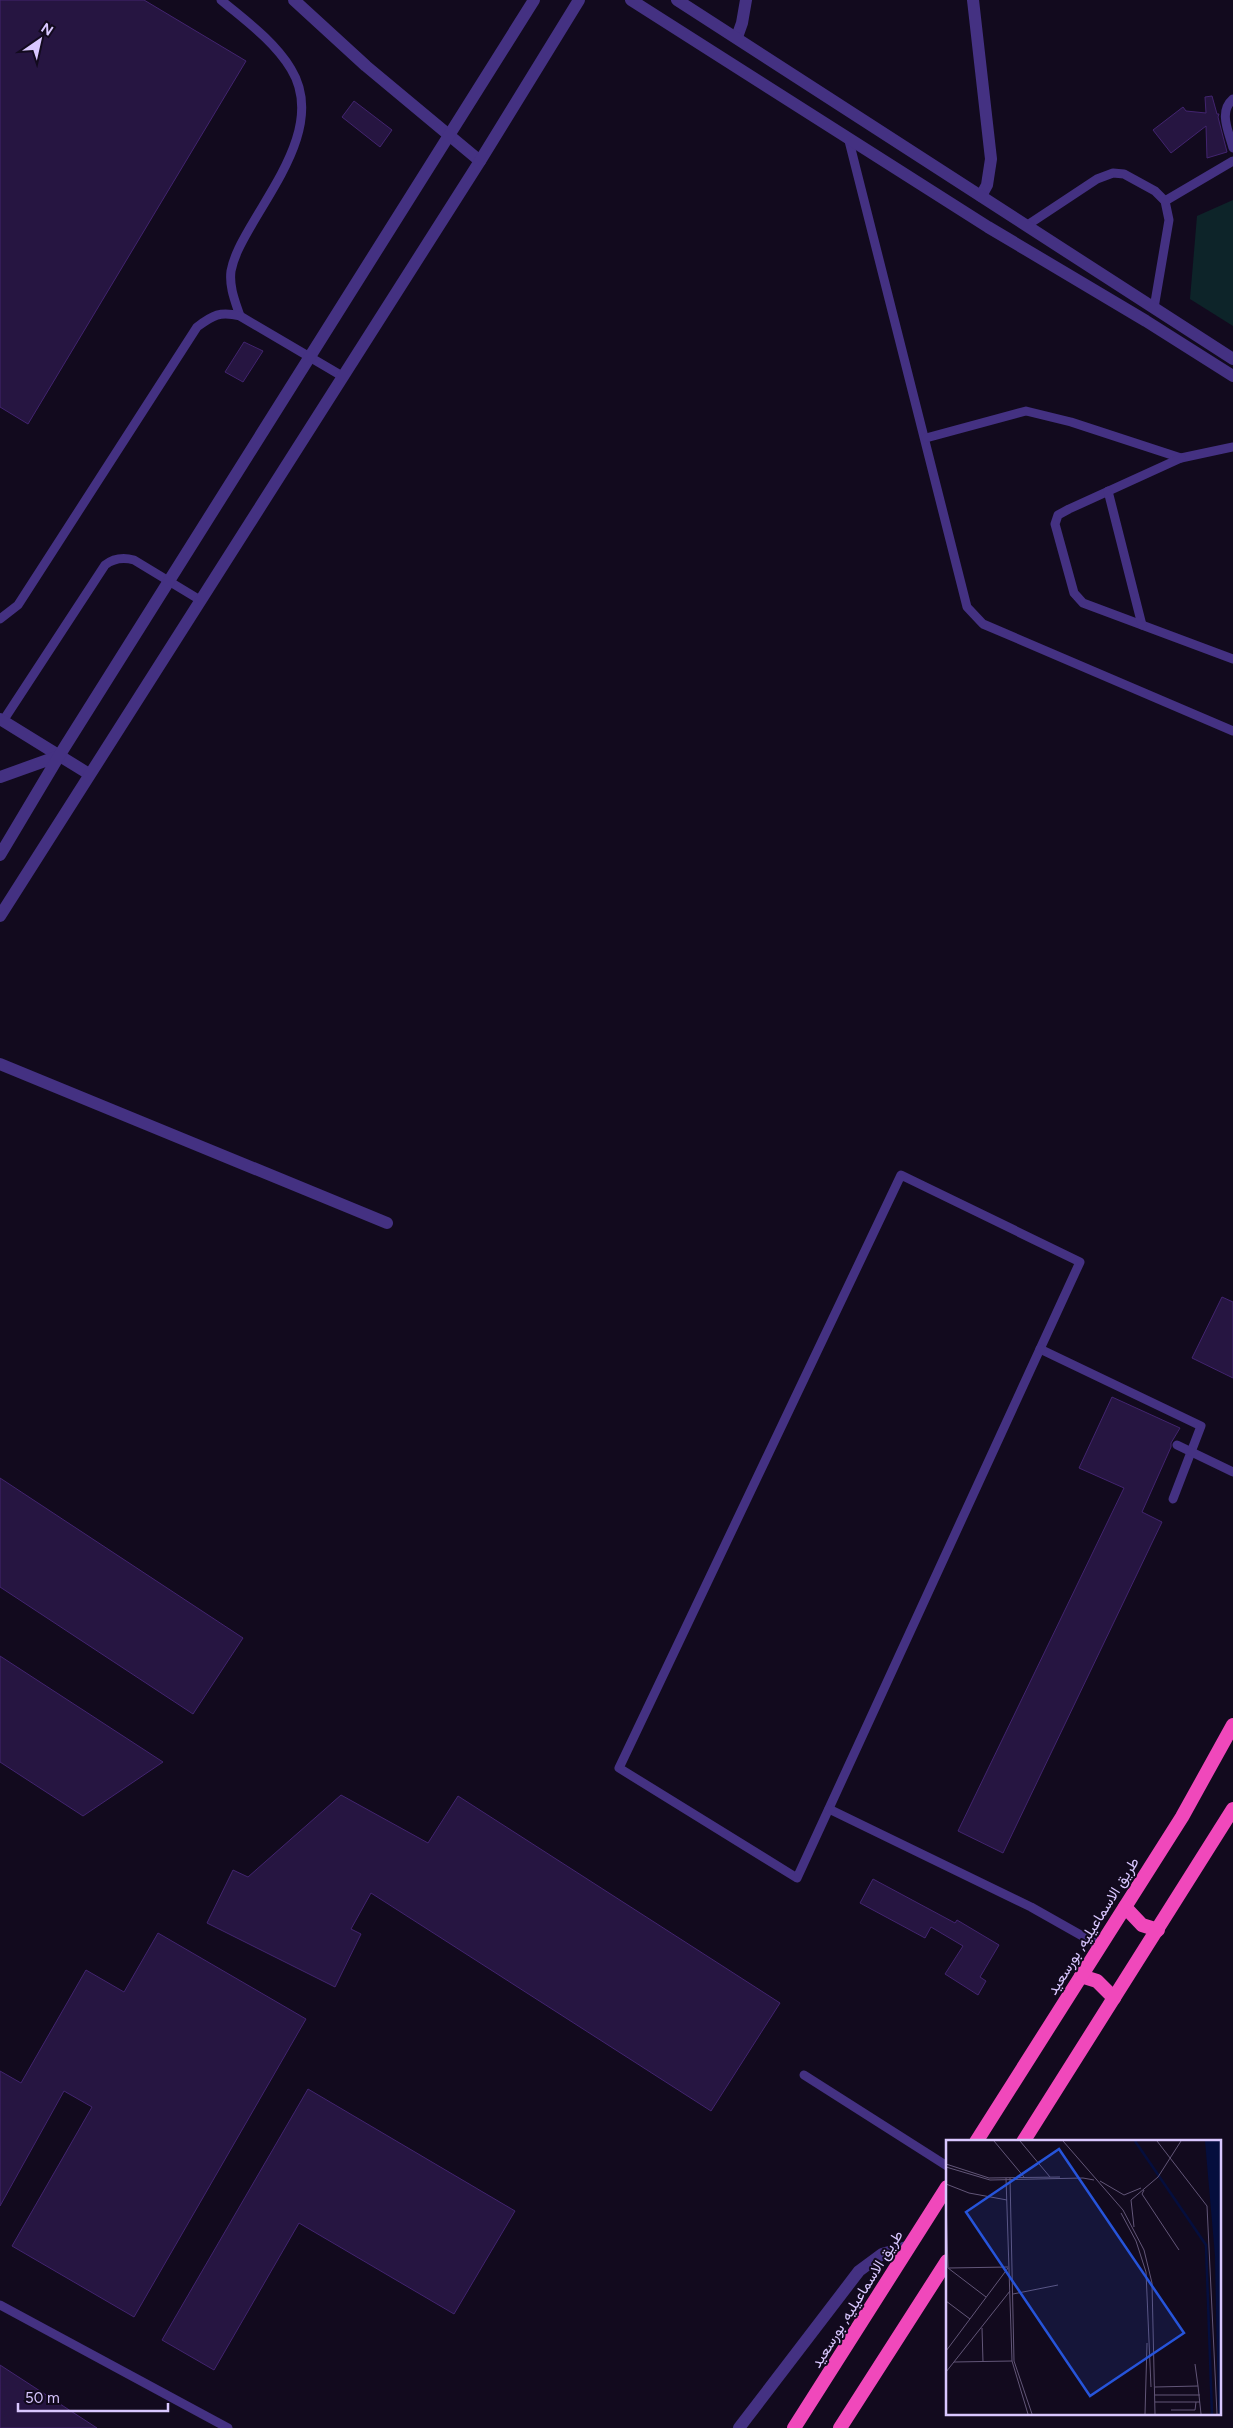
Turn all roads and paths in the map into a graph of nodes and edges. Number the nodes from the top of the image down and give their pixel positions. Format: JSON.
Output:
{"nodes":[{"id":1,"x":221,"y":0,"type":"edge"},
{"id":2,"x":294,"y":0,"type":"edge"},
{"id":3,"x":534,"y":0,"type":"edge"},
{"id":4,"x":579,"y":0,"type":"edge"},
{"id":5,"x":631,"y":0,"type":"edge"},
{"id":6,"x":677,"y":0,"type":"edge"},
{"id":7,"x":746,"y":0,"type":"edge"},
{"id":8,"x":972,"y":0,"type":"edge"},
{"id":9,"x":737,"y":37,"type":"junction"},
{"id":10,"x":1233,"y":100,"type":"edge"},
{"id":11,"x":450,"y":136,"type":"junction"},
{"id":12,"x":848,"y":136,"type":"junction"},
{"id":13,"x":1233,"y":148,"type":"edge"},
{"id":14,"x":480,"y":161,"type":"junction"},
{"id":15,"x":1233,"y":161,"type":"edge"},
{"id":16,"x":981,"y":196,"type":"junction"},
{"id":17,"x":1165,"y":201,"type":"junction"},
{"id":18,"x":1026,"y":226,"type":"junction"},
{"id":19,"x":1154,"y":308,"type":"junction"},
{"id":20,"x":240,"y":316,"type":"junction"},
{"id":21,"x":1146,"y":321,"type":"junction"},
{"id":22,"x":310,"y":356,"type":"junction"},
{"id":23,"x":1233,"y":359,"type":"edge"},
{"id":24,"x":342,"y":376,"type":"junction"},
{"id":25,"x":1233,"y":376,"type":"edge"},
{"id":26,"x":926,"y":438,"type":"junction"},
{"id":27,"x":1233,"y":447,"type":"edge"},
{"id":28,"x":1180,"y":458,"type":"junction"},
{"id":29,"x":1108,"y":491,"type":"junction"},
{"id":30,"x":169,"y":581,"type":"junction"},
{"id":31,"x":200,"y":600,"type":"junction"},
{"id":32,"x":0,"y":619,"type":"edge"},
{"id":33,"x":1142,"y":625,"type":"junction"},
{"id":34,"x":1233,"y":659,"type":"edge"},
{"id":35,"x":2,"y":720,"type":"edge"},
{"id":36,"x":1233,"y":731,"type":"edge"},
{"id":37,"x":59,"y":756,"type":"junction"},
{"id":38,"x":88,"y":774,"type":"junction"},
{"id":39,"x":0,"y":777,"type":"edge"},
{"id":40,"x":0,"y":855,"type":"edge"},
{"id":41,"x":0,"y":916,"type":"edge"},
{"id":42,"x":0,"y":1064,"type":"edge"},
{"id":43,"x":387,"y":1223,"type":"dead end"},
{"id":44,"x":1040,"y":1350,"type":"junction"},
{"id":45,"x":1177,"y":1445,"type":"dead end"},
{"id":46,"x":1192,"y":1452,"type":"junction"},
{"id":47,"x":1233,"y":1472,"type":"edge"},
{"id":48,"x":1173,"y":1499,"type":"dead end"},
{"id":49,"x":1233,"y":1725,"type":"edge"},
{"id":50,"x":829,"y":1809,"type":"junction"},
{"id":51,"x":1233,"y":1809,"type":"edge"},
{"id":52,"x":1124,"y":1907,"type":"junction"},
{"id":53,"x":1158,"y":1930,"type":"junction"},
{"id":54,"x":1100,"y":1946,"type":"junction"},
{"id":55,"x":1081,"y":1976,"type":"junction"},
{"id":56,"x":1114,"y":1998,"type":"junction"},
{"id":57,"x":804,"y":2075,"type":"dead end"},
{"id":58,"x":977,"y":2140,"type":"edge"},
{"id":59,"x":1024,"y":2140,"type":"edge"},
{"id":60,"x":946,"y":2165,"type":"edge"},
{"id":61,"x":946,"y":2189,"type":"edge"},
{"id":62,"x":910,"y":2246,"type":"junction"},
{"id":63,"x":946,"y":2264,"type":"edge"},
{"id":64,"x":0,"y":2305,"type":"edge"},
{"id":65,"x":228,"y":2428,"type":"edge"},
{"id":66,"x":739,"y":2428,"type":"edge"},
{"id":67,"x":794,"y":2428,"type":"edge"},
{"id":68,"x":840,"y":2428,"type":"edge"}],
"edges":[{"from":1,"to":20,"type":"lane"},
{"from":2,"to":11,"type":"street"},
{"from":3,"to":11,"type":"street"},
{"from":4,"to":14,"type":"street"},
{"from":5,"to":12,"type":"street"},
{"from":6,"to":9,"type":"street"},
{"from":7,"to":9,"type":"street"},
{"from":8,"to":16,"type":"street"},
{"from":9,"to":16,"type":"street"},
{"from":10,"to":13,"type":"lane"},
{"from":11,"to":14,"type":"street"},
{"from":11,"to":22,"type":"street"},
{"from":12,"to":21,"type":"street"},
{"from":12,"to":26,"type":"lane"},
{"from":14,"to":24,"type":"street"},
{"from":15,"to":17,"type":"lane"},
{"from":16,"to":18,"type":"street"},
{"from":17,"to":18,"type":"lane"},
{"from":17,"to":19,"type":"lane"},
{"from":18,"to":19,"type":"street"},
{"from":19,"to":21,"type":"street"},
{"from":19,"to":23,"type":"street"},
{"from":20,"to":22,"type":"lane"},
{"from":20,"to":32,"type":"lane"},
{"from":21,"to":25,"type":"street"},
{"from":22,"to":24,"type":"lane"},
{"from":22,"to":30,"type":"street"},
{"from":24,"to":31,"type":"street"},
{"from":26,"to":28,"type":"lane"},
{"from":26,"to":36,"type":"lane"},
{"from":27,"to":28,"type":"lane"},
{"from":28,"to":29,"type":"lane"},
{"from":29,"to":33,"type":"lane"},
{"from":29,"to":33,"type":"lane"},
{"from":30,"to":31,"type":"lane"},
{"from":30,"to":35,"type":"lane"},
{"from":30,"to":37,"type":"street"},
{"from":31,"to":38,"type":"street"},
{"from":33,"to":34,"type":"lane"},
{"from":35,"to":37,"type":"street"},
{"from":37,"to":38,"type":"street"},
{"from":37,"to":39,"type":"street"},
{"from":37,"to":40,"type":"street"},
{"from":38,"to":41,"type":"street"},
{"from":42,"to":43,"type":"street"},
{"from":44,"to":46,"type":"lane"},
{"from":44,"to":50,"type":"lane"},
{"from":44,"to":50,"type":"lane"},
{"from":45,"to":46,"type":"lane"},
{"from":46,"to":47,"type":"lane"},
{"from":46,"to":48,"type":"lane"},
{"from":49,"to":52,"type":"highway","name":"طريق الاسماعيليه, بورسعيد"},
{"from":50,"to":54,"type":"lane"},
{"from":51,"to":53,"type":"highway"},
{"from":52,"to":53,"type":"highway"},
{"from":52,"to":54,"type":"highway","name":"طريق الاسماعيليه, بورسعيد"},
{"from":53,"to":56,"type":"highway"},
{"from":54,"to":55,"type":"highway","name":"طريق الاسماعيليه, بورسعيد"},
{"from":55,"to":56,"type":"highway"},
{"from":55,"to":58,"type":"highway","name":"طريق الاسماعيليه, بورسعيد"},
{"from":56,"to":59,"type":"highway"},
{"from":57,"to":60,"type":"lane"},
{"from":61,"to":62,"type":"highway","name":"طريق الاسماعيليه, بورسعيد"},
{"from":62,"to":66,"type":"street"},
{"from":62,"to":67,"type":"highway","name":"طريق الاسماعيليه, بورسعيد"},
{"from":63,"to":68,"type":"highway"},
{"from":64,"to":65,"type":"lane"}]}
